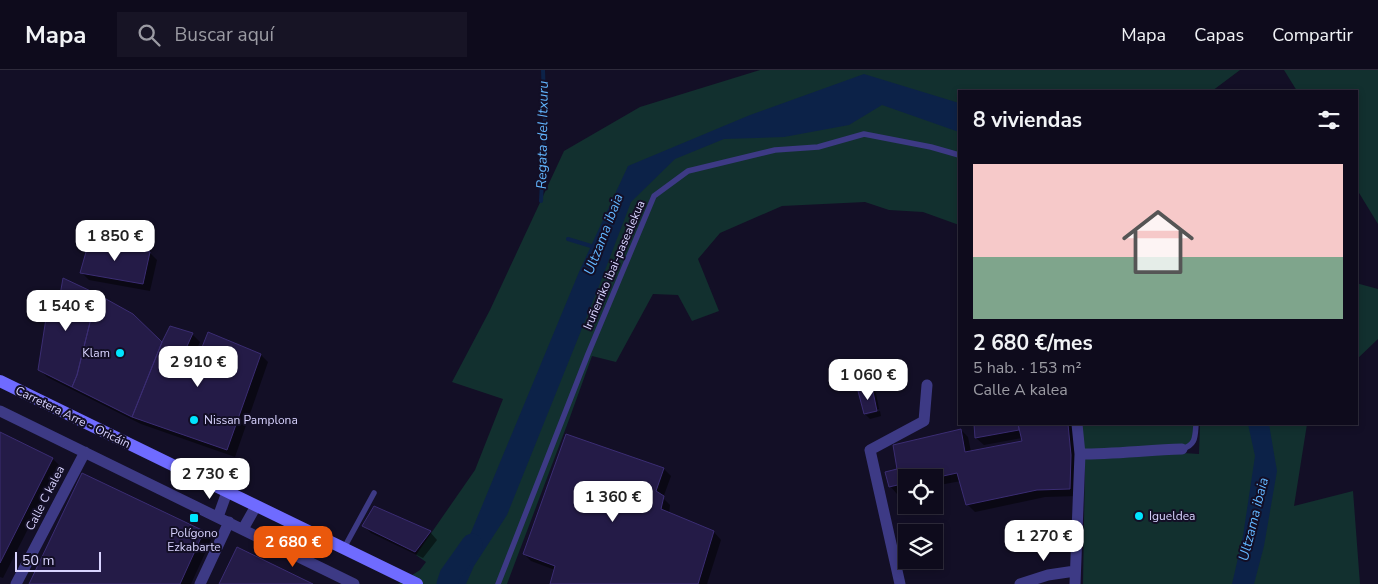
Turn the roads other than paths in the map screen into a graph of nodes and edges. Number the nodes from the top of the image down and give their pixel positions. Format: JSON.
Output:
{"nodes":[{"id":1,"x":958,"y":155,"type":"edge"},
{"id":2,"x":0,"y":381,"type":"edge"},
{"id":3,"x":928,"y":385,"type":"dead end"},
{"id":4,"x":0,"y":411,"type":"edge"},
{"id":5,"x":1078,"y":425,"type":"edge"},
{"id":6,"x":1196,"y":425,"type":"edge"},
{"id":7,"x":1182,"y":449,"type":"joint"},
{"id":8,"x":85,"y":452,"type":"junction"},
{"id":9,"x":1080,"y":454,"type":"junction"},
{"id":10,"x":227,"y":492,"type":"junction"},
{"id":11,"x":374,"y":493,"type":"dead end"},
{"id":12,"x":256,"y":506,"type":"junction"},
{"id":13,"x":218,"y":517,"type":"junction"},
{"id":14,"x":229,"y":522,"type":"junction"},
{"id":15,"x":243,"y":529,"type":"junction"},
{"id":16,"x":344,"y":548,"type":"junction"},
{"id":17,"x":1075,"y":571,"type":"junction"},
{"id":18,"x":16,"y":584,"type":"edge"},
{"id":19,"x":200,"y":584,"type":"edge"},
{"id":20,"x":354,"y":584,"type":"edge"},
{"id":21,"x":417,"y":584,"type":"edge"},
{"id":22,"x":498,"y":584,"type":"edge"},
{"id":23,"x":900,"y":584,"type":"edge"},
{"id":24,"x":1020,"y":584,"type":"edge"},
{"id":25,"x":1075,"y":584,"type":"edge"}],
"edges":[{"from":1,"to":22,"type":"lane","name":"Iruñerriko ibai-pasealekua"},
{"from":2,"to":10,"type":"street","name":"Carretera Arre - Oricáin"},
{"from":3,"to":23,"type":"street"},
{"from":4,"to":8,"type":"street"},
{"from":5,"to":9,"type":"street"},
{"from":6,"to":7,"type":"lane"},
{"from":7,"to":9,"type":"street"},
{"from":8,"to":13,"type":"street"},
{"from":8,"to":18,"type":"street","name":"Calle C kalea"},
{"from":9,"to":17,"type":"street"},
{"from":10,"to":12,"type":"street","name":"Carretera Arre - Oricáin"},
{"from":10,"to":13,"type":"street"},
{"from":11,"to":16,"type":"lane"},
{"from":12,"to":15,"type":"street"},
{"from":12,"to":16,"type":"street","name":"Carretera Arre - Oricáin"},
{"from":13,"to":14,"type":"street"},
{"from":14,"to":15,"type":"street"},
{"from":14,"to":19,"type":"street"},
{"from":15,"to":20,"type":"street"},
{"from":16,"to":21,"type":"street","name":"Carretera Arre - Oricáin"},
{"from":17,"to":24,"type":"street"},
{"from":17,"to":25,"type":"street"}]}
